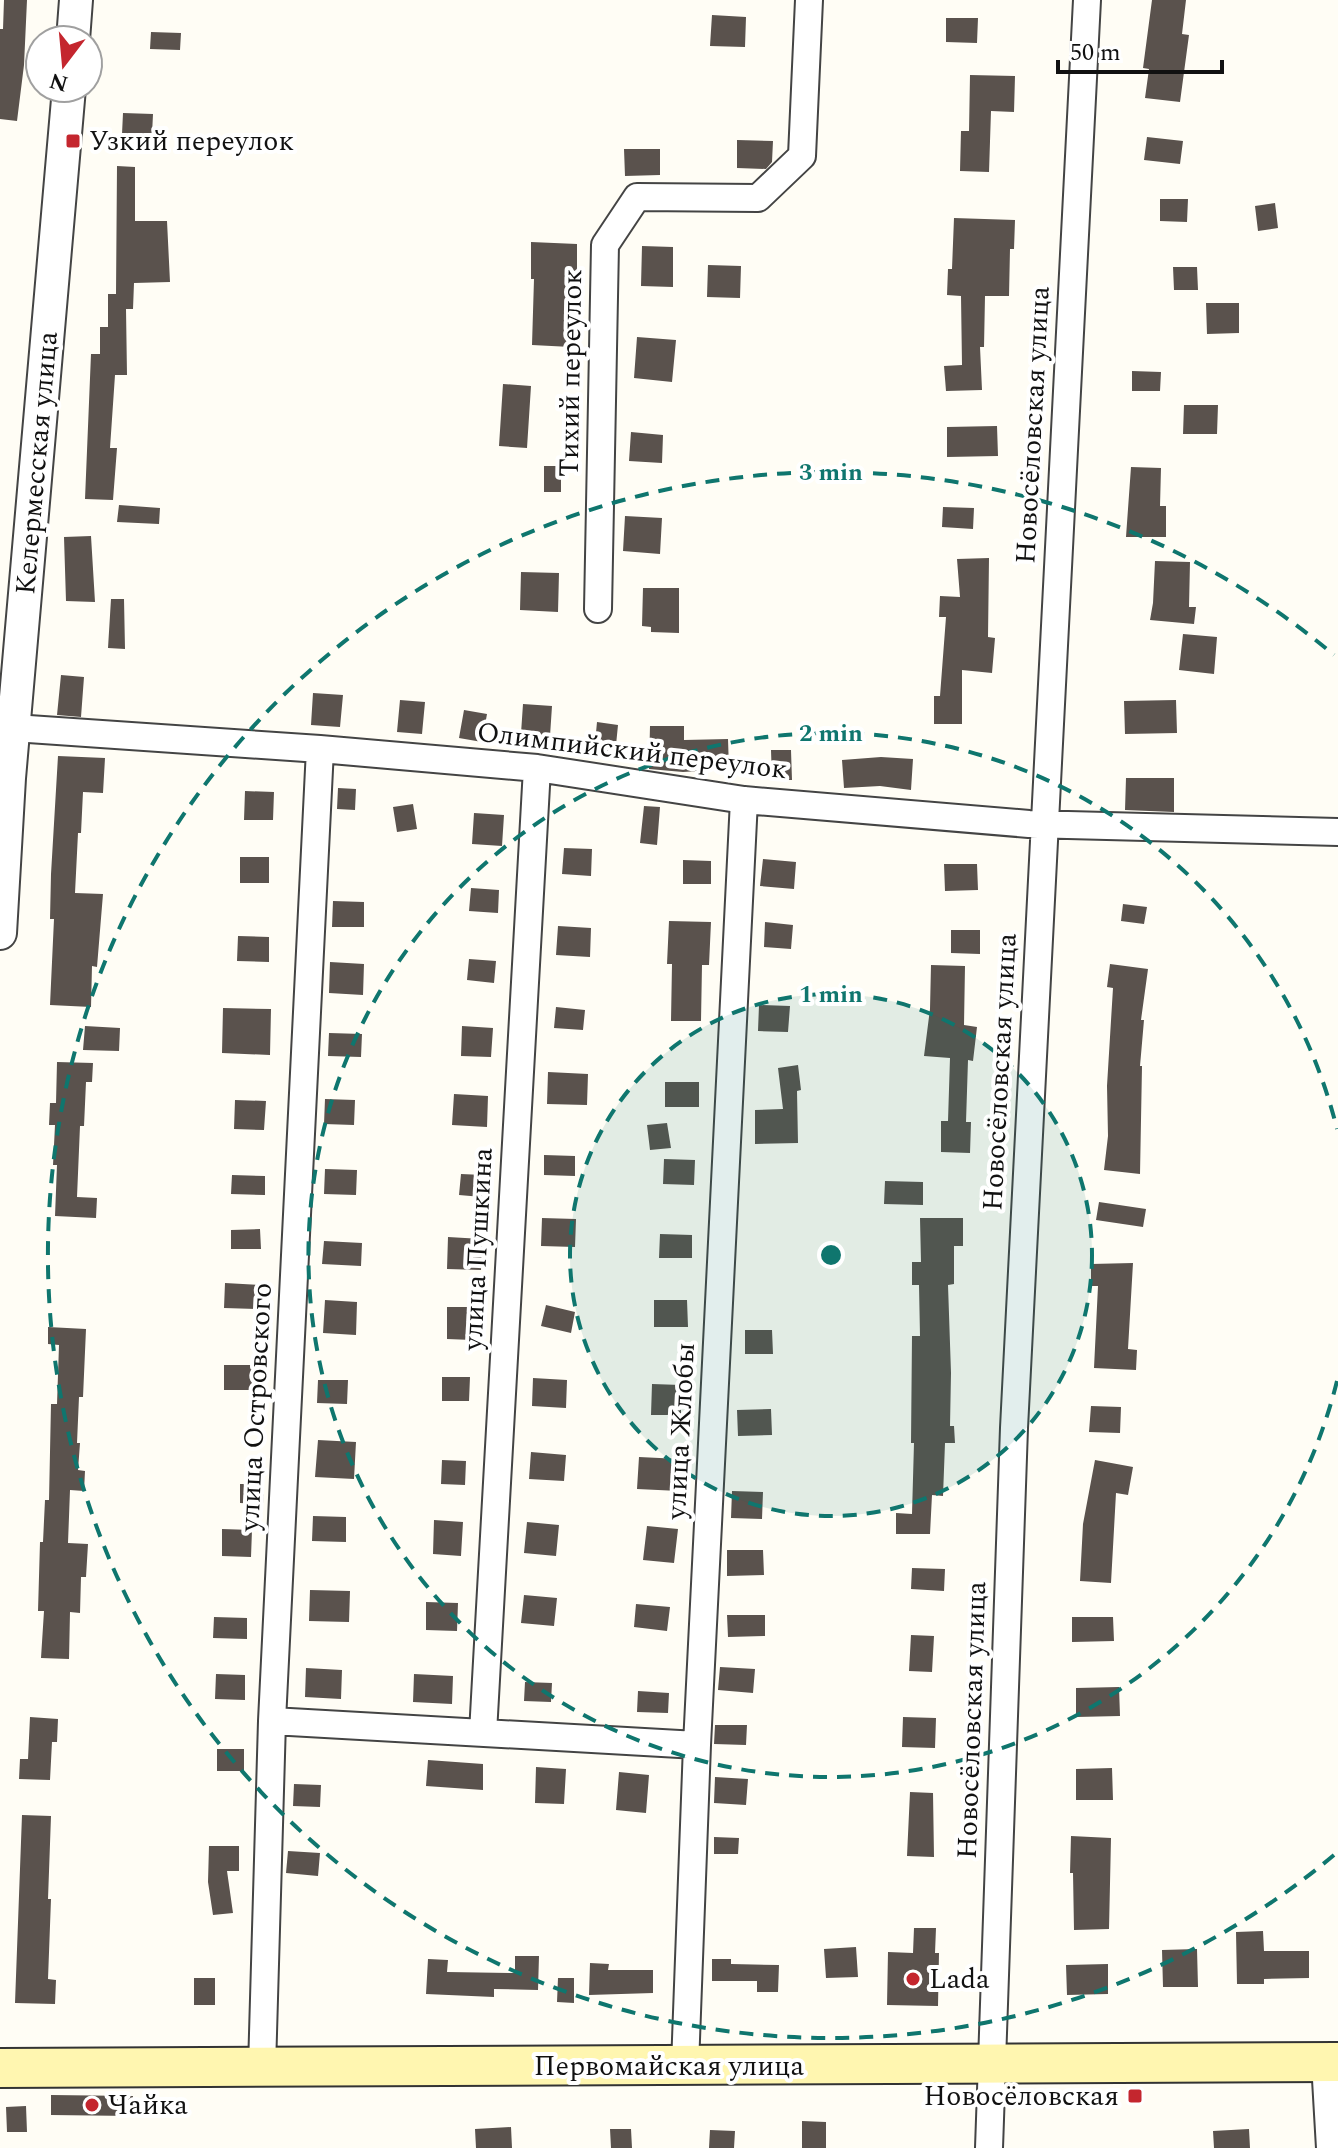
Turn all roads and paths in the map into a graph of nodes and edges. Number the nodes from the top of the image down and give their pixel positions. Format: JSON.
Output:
{"nodes":[{"id":1,"x":76,"y":0,"type":"edge"},
{"id":2,"x":809,"y":0,"type":"edge"},
{"id":3,"x":1087,"y":0,"type":"edge"},
{"id":4,"x":74,"y":24,"type":"edge"},
{"id":5,"x":68,"y":104,"type":"edge"},
{"id":6,"x":598,"y":609,"type":"dead end"},
{"id":7,"x":14,"y":728,"type":"junction"},
{"id":8,"x":320,"y":749,"type":"junction"},
{"id":9,"x":537,"y":768,"type":"junction"},
{"id":10,"x":4,"y":778,"type":"edge"},
{"id":11,"x":744,"y":800,"type":"junction"},
{"id":12,"x":1045,"y":825,"type":"junction"},
{"id":13,"x":1338,"y":832,"type":"edge"},
{"id":14,"x":0,"y":933,"type":"edge"},
{"id":15,"x":272,"y":1721,"type":"junction"},
{"id":16,"x":483,"y":1733,"type":"junction"},
{"id":17,"x":697,"y":1745,"type":"junction"},
{"id":18,"x":1332,"y":2062,"type":"edge"},
{"id":19,"x":991,"y":2065,"type":"junction"},
{"id":20,"x":685,"y":2066,"type":"junction"},
{"id":21,"x":0,"y":2068,"type":"edge"},
{"id":22,"x":262,"y":2068,"type":"junction"},
{"id":23,"x":989,"y":2148,"type":"edge"},
{"id":24,"x":1330,"y":2148,"type":"edge"}],
"edges":[{"from":1,"to":4,"type":"street"},
{"from":2,"to":6,"type":"street","name":"Тихий переулок"},
{"from":3,"to":12,"type":"street","name":"Новосёловская улица"},
{"from":5,"to":7,"type":"street","name":"Келермесская улица"},
{"from":7,"to":8,"type":"street","name":"Олимпийский переулок"},
{"from":7,"to":10,"type":"street","name":"Келермесская улица"},
{"from":8,"to":9,"type":"street","name":"Олимпийский переулок"},
{"from":8,"to":15,"type":"street","name":"улица Островского"},
{"from":9,"to":11,"type":"street","name":"Олимпийский переулок"},
{"from":9,"to":16,"type":"street","name":"улица Пушкина"},
{"from":10,"to":14,"type":"street","name":"Келермесская улица"},
{"from":11,"to":12,"type":"street","name":"Олимпийский переулок"},
{"from":11,"to":17,"type":"street","name":"улица Жлобы"},
{"from":12,"to":13,"type":"street","name":"Олимпийский переулок"},
{"from":12,"to":19,"type":"street","name":"Новосёловская улица"},
{"from":15,"to":16,"type":"street"},
{"from":15,"to":22,"type":"street","name":"улица Островского"},
{"from":16,"to":17,"type":"street"},
{"from":17,"to":20,"type":"street","name":"улица Жлобы"},
{"from":18,"to":19,"type":"main road","name":"Первомайская улица"},
{"from":18,"to":24,"type":"street"},
{"from":19,"to":20,"type":"main road","name":"Первомайская улица"},
{"from":19,"to":23,"type":"street","name":"Новосёловская улица"},
{"from":20,"to":22,"type":"main road","name":"Первомайская улица"},
{"from":21,"to":22,"type":"main road","name":"Первомайская улица"}]}
